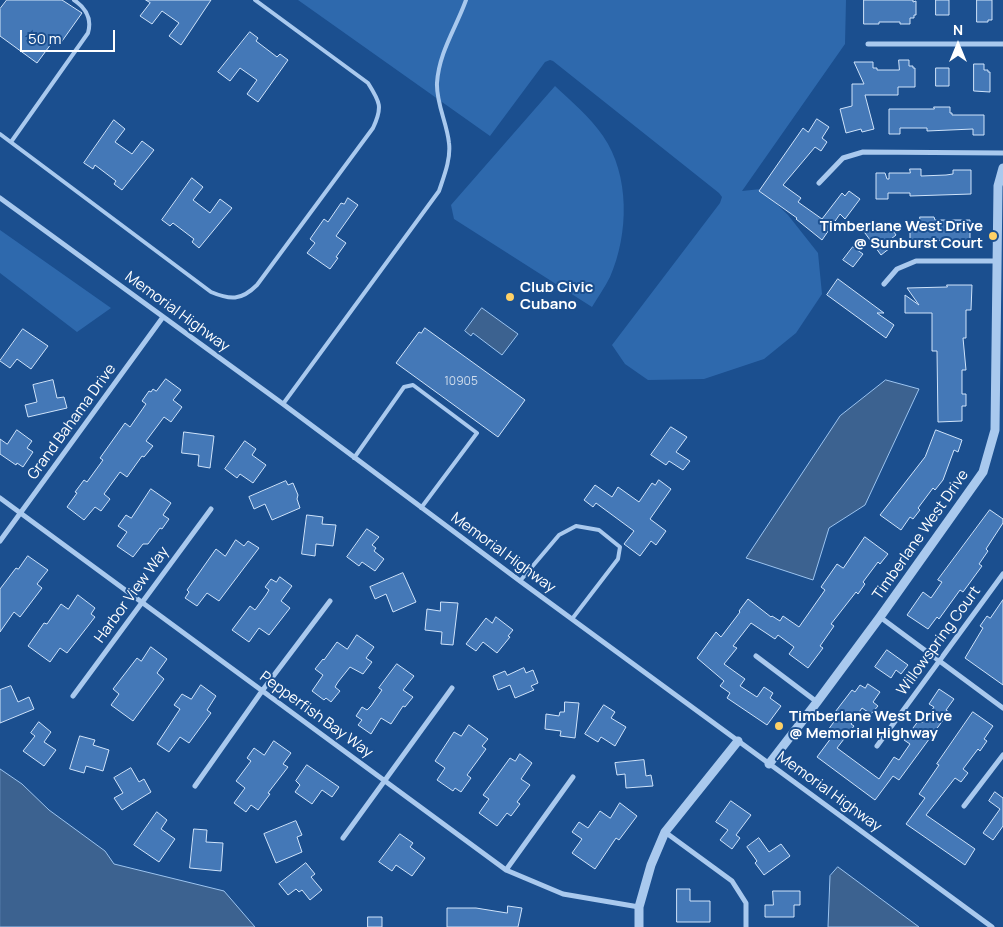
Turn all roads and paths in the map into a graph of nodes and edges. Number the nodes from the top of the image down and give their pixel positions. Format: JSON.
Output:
{"nodes":[{"id":1,"x":74,"y":0,"type":"edge"},
{"id":2,"x":255,"y":0,"type":"edge"},
{"id":3,"x":466,"y":0,"type":"edge"},
{"id":4,"x":868,"y":44,"type":"dead end"},
{"id":5,"x":1003,"y":44,"type":"edge"},
{"id":6,"x":0,"y":134,"type":"edge"},
{"id":7,"x":11,"y":142,"type":"junction"},
{"id":8,"x":1003,"y":153,"type":"edge"},
{"id":9,"x":1003,"y":168,"type":"edge"},
{"id":10,"x":819,"y":182,"type":"dead end"},
{"id":11,"x":0,"y":198,"type":"edge"},
{"id":12,"x":1000,"y":255,"type":"edge"},
{"id":13,"x":884,"y":284,"type":"dead end"},
{"id":14,"x":163,"y":317,"type":"junction"},
{"id":15,"x":1000,"y":364,"type":"edge"},
{"id":16,"x":283,"y":404,"type":"junction"},
{"id":17,"x":354,"y":458,"type":"junction"},
{"id":18,"x":0,"y":498,"type":"edge"},
{"id":19,"x":421,"y":508,"type":"junction"},
{"id":20,"x":211,"y":509,"type":"dead end"},
{"id":21,"x":21,"y":513,"type":"junction"},
{"id":22,"x":0,"y":541,"type":"edge"},
{"id":23,"x":1003,"y":574,"type":"edge"},
{"id":24,"x":520,"y":581,"type":"junction"},
{"id":25,"x":330,"y":601,"type":"dead end"},
{"id":26,"x":142,"y":602,"type":"junction"},
{"id":27,"x":880,"y":617,"type":"junction"},
{"id":28,"x":572,"y":619,"type":"junction"},
{"id":29,"x":756,"y":656,"type":"dead end"},
{"id":30,"x":939,"y":661,"type":"junction"},
{"id":31,"x":452,"y":688,"type":"dead end"},
{"id":32,"x":262,"y":691,"type":"junction"},
{"id":33,"x":73,"y":696,"type":"dead end"},
{"id":34,"x":817,"y":702,"type":"junction"},
{"id":35,"x":1003,"y":708,"type":"edge"},
{"id":36,"x":738,"y":741,"type":"junction"},
{"id":37,"x":877,"y":746,"type":"dead end"},
{"id":38,"x":1003,"y":755,"type":"edge"},
{"id":39,"x":769,"y":764,"type":"junction"},
{"id":40,"x":573,"y":778,"type":"dead end"},
{"id":41,"x":384,"y":781,"type":"junction"},
{"id":42,"x":195,"y":786,"type":"dead end"},
{"id":43,"x":964,"y":806,"type":"dead end"},
{"id":44,"x":666,"y":832,"type":"junction"},
{"id":45,"x":343,"y":838,"type":"dead end"},
{"id":46,"x":506,"y":870,"type":"junction"},
{"id":47,"x":639,"y":907,"type":"junction"},
{"id":48,"x":639,"y":927,"type":"edge"},
{"id":49,"x":746,"y":927,"type":"edge"},
{"id":50,"x":992,"y":927,"type":"edge"}],
"edges":[{"from":1,"to":7,"type":"lane"},
{"from":2,"to":7,"type":"lane"},
{"from":3,"to":16,"type":"lane"},
{"from":4,"to":5,"type":"street"},
{"from":6,"to":7,"type":"lane"},
{"from":8,"to":10,"type":"street"},
{"from":9,"to":12,"type":"street","name":"Timberlane West Drive"},
{"from":11,"to":14,"type":"street","name":"Memorial Highway"},
{"from":12,"to":13,"type":"street"},
{"from":12,"to":15,"type":"street","name":"Timberlane West Drive"},
{"from":14,"to":16,"type":"street","name":"Memorial Highway"},
{"from":14,"to":21,"type":"street","name":"Grand Bahama Drive"},
{"from":15,"to":27,"type":"street","name":"Timberlane West Drive"},
{"from":16,"to":17,"type":"street","name":"Memorial Highway"},
{"from":17,"to":19,"type":"street","name":"Memorial Highway"},
{"from":17,"to":19,"type":"lane"},
{"from":18,"to":21,"type":"street","name":"Pepperfish Bay Way"},
{"from":19,"to":24,"type":"street","name":"Memorial Highway"},
{"from":20,"to":26,"type":"street","name":"Harbor View Way"},
{"from":21,"to":22,"type":"street","name":"Grand Bahama Drive"},
{"from":21,"to":26,"type":"street","name":"Pepperfish Bay Way"},
{"from":23,"to":30,"type":"street","name":"Willowspring Court"},
{"from":24,"to":28,"type":"street","name":"Memorial Highway"},
{"from":24,"to":28,"type":"lane"},
{"from":25,"to":32,"type":"street"},
{"from":26,"to":32,"type":"street","name":"Pepperfish Bay Way"},
{"from":26,"to":33,"type":"street","name":"Harbor View Way"},
{"from":27,"to":30,"type":"street"},
{"from":27,"to":34,"type":"street","name":"Timberlane West Drive"},
{"from":28,"to":36,"type":"street","name":"Memorial Highway"},
{"from":29,"to":34,"type":"street"},
{"from":30,"to":35,"type":"street"},
{"from":30,"to":37,"type":"street","name":"Willowspring Court"},
{"from":31,"to":41,"type":"street"},
{"from":32,"to":41,"type":"street","name":"Pepperfish Bay Way"},
{"from":32,"to":42,"type":"street"},
{"from":34,"to":39,"type":"street","name":"Timberlane West Drive"},
{"from":36,"to":39,"type":"street","name":"Memorial Highway"},
{"from":36,"to":44,"type":"street"},
{"from":38,"to":43,"type":"street"},
{"from":39,"to":50,"type":"street","name":"Memorial Highway"},
{"from":40,"to":46,"type":"street"},
{"from":41,"to":45,"type":"street"},
{"from":41,"to":46,"type":"street","name":"Pepperfish Bay Way"},
{"from":44,"to":47,"type":"street"},
{"from":44,"to":49,"type":"street"},
{"from":46,"to":47,"type":"street","name":"Pepperfish Bay Way"},
{"from":47,"to":48,"type":"street"}]}
